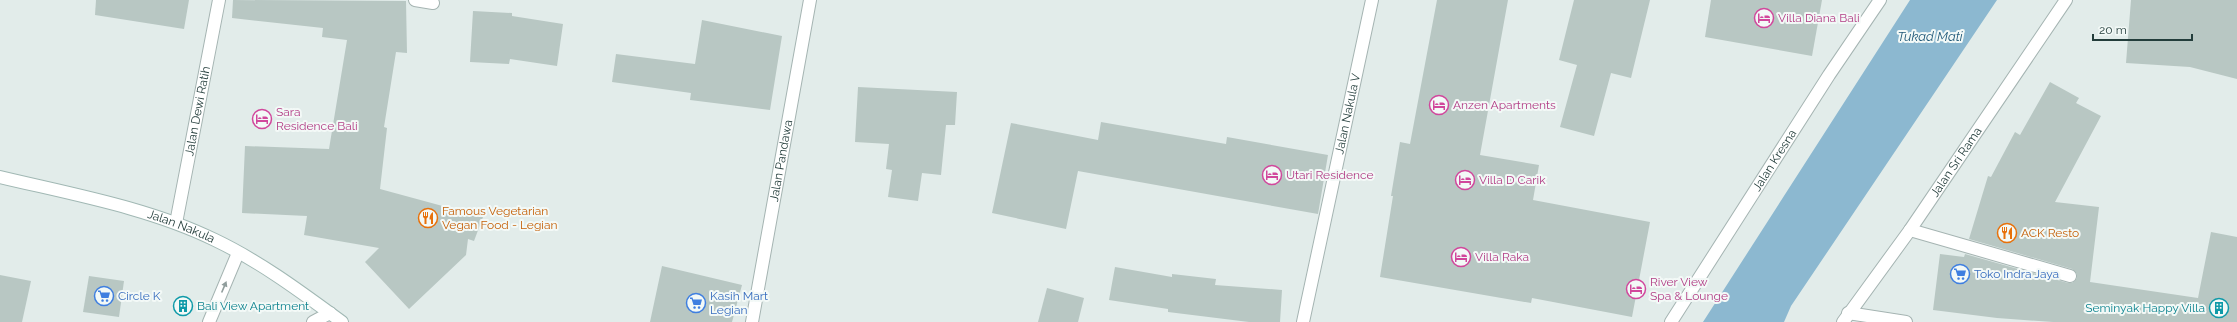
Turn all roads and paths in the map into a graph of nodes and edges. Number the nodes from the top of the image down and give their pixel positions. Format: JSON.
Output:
{"nodes":[{"id":1,"x":219,"y":0,"type":"edge"},
{"id":2,"x":416,"y":0,"type":"edge"},
{"id":3,"x":810,"y":0,"type":"edge"},
{"id":4,"x":1372,"y":0,"type":"edge"},
{"id":5,"x":1880,"y":0,"type":"edge"},
{"id":6,"x":2066,"y":0,"type":"edge"},
{"id":7,"x":433,"y":3,"type":"dead end"},
{"id":8,"x":0,"y":177,"type":"edge"},
{"id":9,"x":176,"y":223,"type":"junction"},
{"id":10,"x":1910,"y":230,"type":"junction"},
{"id":11,"x":238,"y":253,"type":"junction"},
{"id":12,"x":2070,"y":276,"type":"dead end"},
{"id":13,"x":330,"y":313,"type":"junction"},
{"id":14,"x":1845,"y":318,"type":"edge"},
{"id":15,"x":209,"y":322,"type":"edge"},
{"id":16,"x":313,"y":322,"type":"edge"},
{"id":17,"x":342,"y":322,"type":"edge"},
{"id":18,"x":752,"y":322,"type":"edge"},
{"id":19,"x":1304,"y":322,"type":"edge"},
{"id":20,"x":1671,"y":322,"type":"edge"},
{"id":21,"x":1906,"y":322,"type":"edge"}],
"edges":[{"from":1,"to":9,"type":"street","name":"Jalan Dewi Ratih"},
{"from":2,"to":7,"type":"street"},
{"from":3,"to":18,"type":"street","name":"Jalan Pandawa"},
{"from":4,"to":19,"type":"street","name":"Jalan Nakula V"},
{"from":5,"to":20,"type":"street","name":"Jalan Kresna"},
{"from":6,"to":10,"type":"street","name":"Jalan Sri Rama"},
{"from":8,"to":9,"type":"street","name":"Jalan Nakula"},
{"from":9,"to":11,"type":"street","name":"Jalan Nakula"},
{"from":10,"to":12,"type":"street"},
{"from":10,"to":14,"type":"street","name":"Jalan Sri Rama"},
{"from":11,"to":13,"type":"street","name":"Jalan Nakula"},
{"from":15,"to":11,"type":"street","one_way":true},
{"from":13,"to":16,"type":"street"},
{"from":13,"to":17,"type":"street","name":"Jalan Nakula"},
{"from":14,"to":21,"type":"street"}]}
